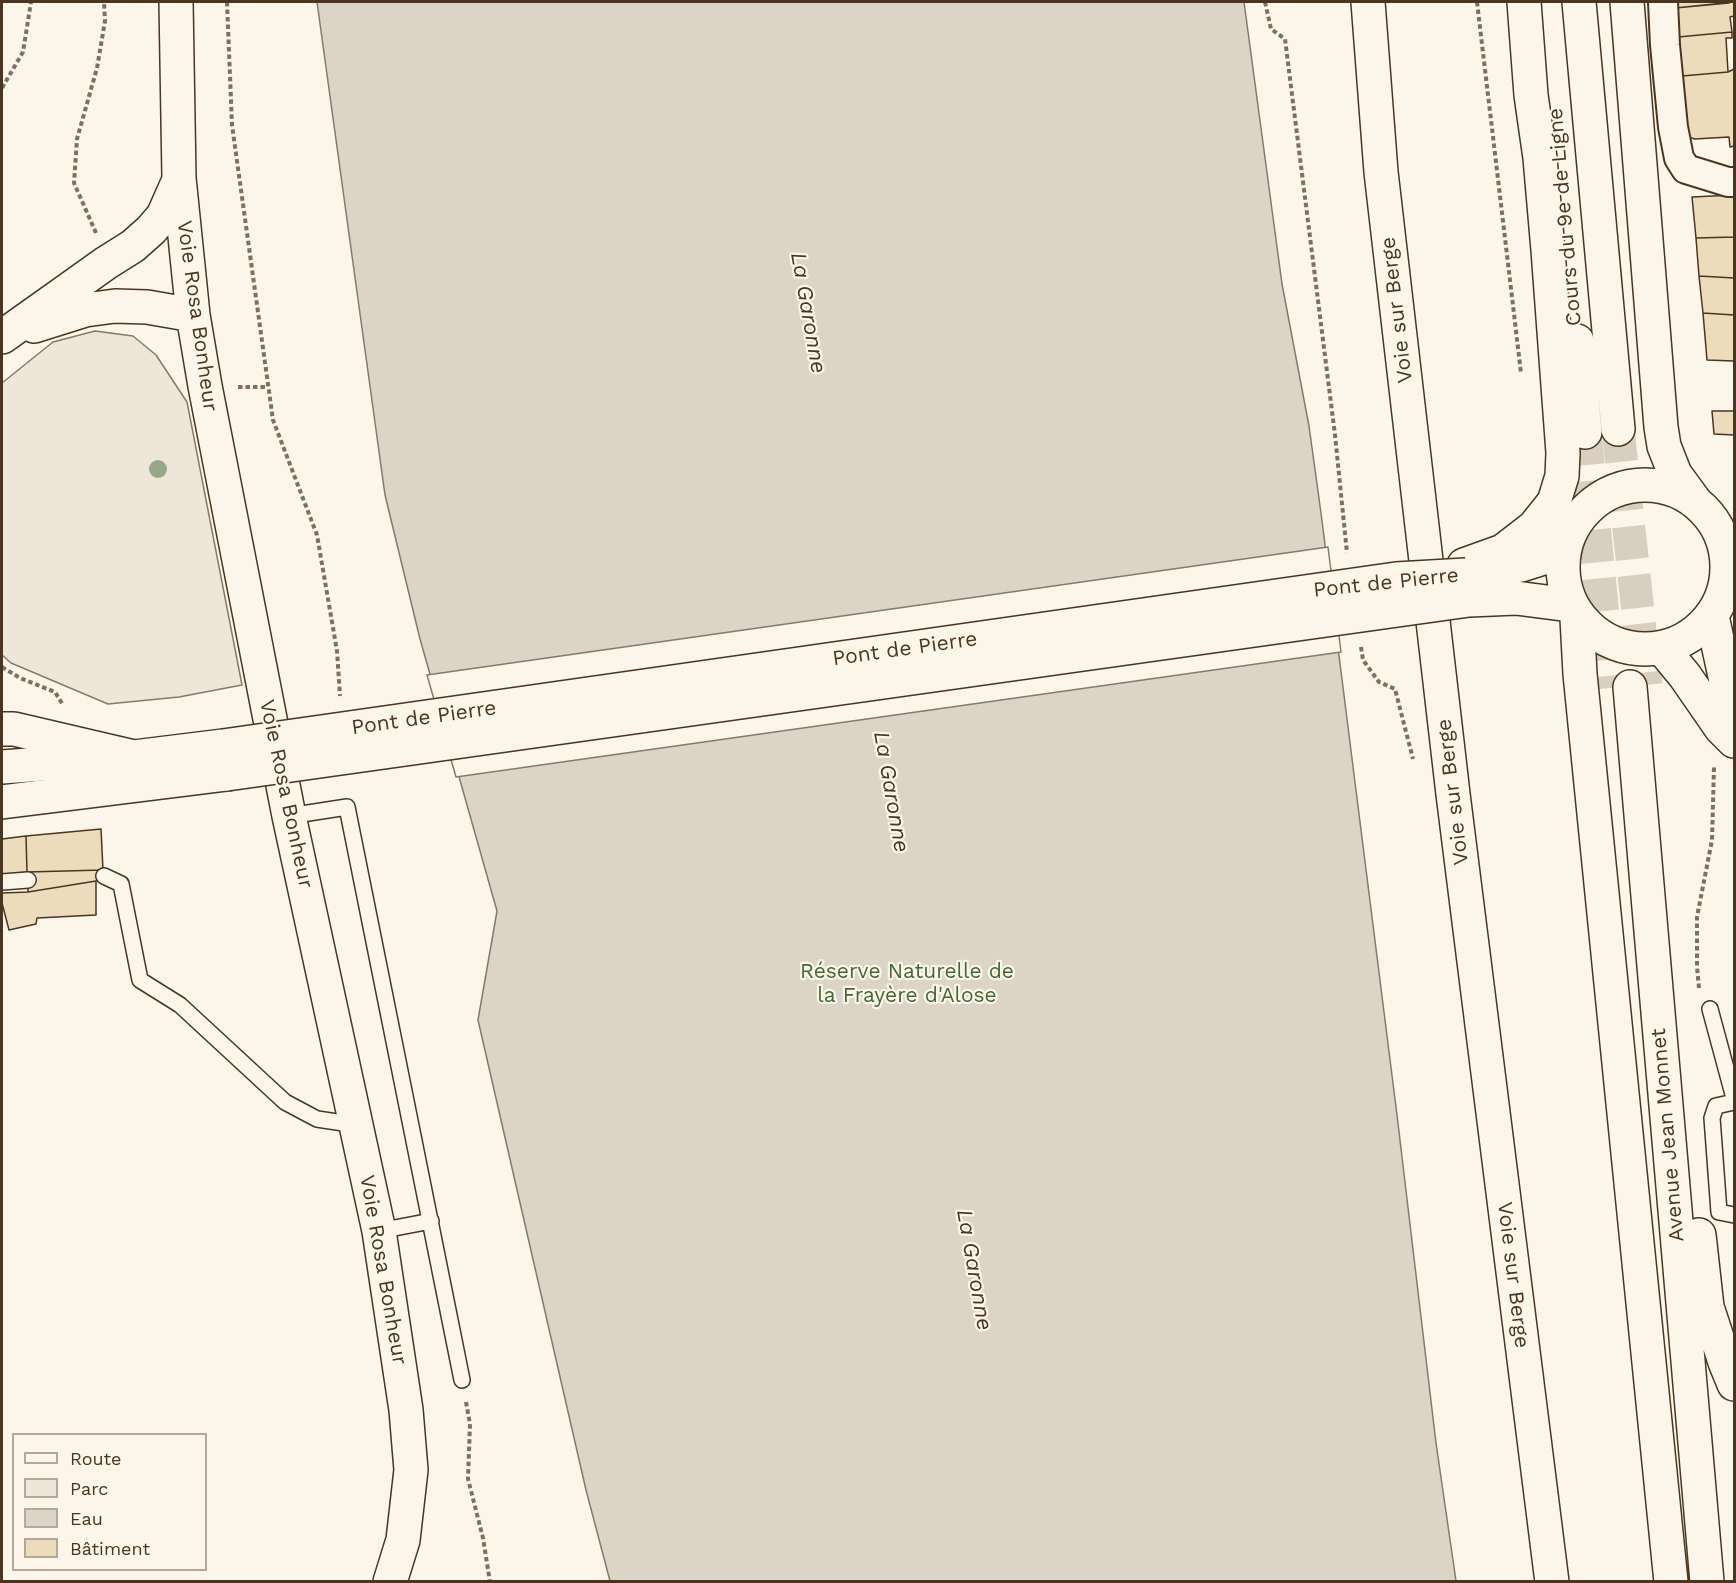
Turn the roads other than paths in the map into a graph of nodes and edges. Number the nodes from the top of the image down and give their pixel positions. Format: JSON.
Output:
{"nodes":[{"id":1,"x":176,"y":2,"type":"edge"},
{"id":2,"x":1368,"y":2,"type":"edge"},
{"id":3,"x":1524,"y":2,"type":"edge"},
{"id":4,"x":1546,"y":2,"type":"edge"},
{"id":5,"x":1579,"y":2,"type":"edge"},
{"id":6,"x":1628,"y":2,"type":"edge"},
{"id":7,"x":1663,"y":2,"type":"edge"},
{"id":8,"x":179,"y":178,"type":"junction"},
{"id":9,"x":1734,"y":182,"type":"edge"},
{"id":10,"x":193,"y":315,"type":"junction"},
{"id":11,"x":2,"y":338,"type":"edge"},
{"id":12,"x":1618,"y":429,"type":"tunnel mouth"},
{"id":13,"x":1585,"y":432,"type":"tunnel mouth"},
{"id":14,"x":1713,"y":513,"type":"edge"},
{"id":15,"x":1573,"y":526,"type":"junction"},
{"id":16,"x":1731,"y":576,"type":"edge"},
{"id":17,"x":1466,"y":580,"type":"junction"},
{"id":18,"x":1574,"y":612,"type":"junction"},
{"id":19,"x":1712,"y":616,"type":"junction"},
{"id":20,"x":1662,"y":648,"type":"junction"},
{"id":21,"x":1629,"y":687,"type":"junction"},
{"id":22,"x":1734,"y":703,"type":"edge"},
{"id":23,"x":2,"y":729,"type":"edge"},
{"id":24,"x":1724,"y":750,"type":"edge"},
{"id":25,"x":134,"y":757,"type":"junction"},
{"id":26,"x":225,"y":760,"type":"junction"},
{"id":27,"x":2,"y":767,"type":"edge"},
{"id":28,"x":2,"y":802,"type":"edge"},
{"id":29,"x":289,"y":816,"type":"junction"},
{"id":30,"x":104,"y":876,"type":"dead end"},
{"id":31,"x":28,"y":880,"type":"dead end"},
{"id":32,"x":2,"y":882,"type":"edge"},
{"id":33,"x":1710,"y":1009,"type":"road end"},
{"id":34,"x":1734,"y":1100,"type":"edge"},
{"id":35,"x":357,"y":1125,"type":"junction"},
{"id":36,"x":1734,"y":1215,"type":"edge"},
{"id":37,"x":431,"y":1221,"type":"junction"},
{"id":38,"x":379,"y":1231,"type":"junction"},
{"id":39,"x":462,"y":1380,"type":"road end"},
{"id":40,"x":1734,"y":1384,"type":"edge"},
{"id":41,"x":390,"y":1581,"type":"edge"},
{"id":42,"x":1552,"y":1581,"type":"edge"},
{"id":43,"x":1671,"y":1581,"type":"edge"},
{"id":44,"x":1686,"y":1581,"type":"edge"},
{"id":45,"x":1707,"y":1581,"type":"edge"}],
"edges":[{"from":1,"to":8,"type":"main road","name":"Voie Rosa Bonheur"},
{"from":2,"to":42,"type":"main road","name":"Voie sur Berge"},
{"from":3,"to":17,"type":"main road"},
{"from":4,"to":13,"type":"main road","name":"Cours du 9e de Ligne"},
{"from":5,"to":12,"type":"main road","name":"Cours du 9e de Ligne"},
{"from":6,"to":14,"type":"main road"},
{"from":7,"to":9,"type":"street"},
{"from":8,"to":10,"type":"main road","name":"Voie Rosa Bonheur"},
{"from":8,"to":11,"type":"main road"},
{"from":10,"to":11,"type":"main road"},
{"from":10,"to":29,"type":"main road","name":"Voie Rosa Bonheur"},
{"from":14,"to":15,"type":"main road"},
{"from":14,"to":16,"type":"main road"},
{"from":15,"to":17,"type":"main road","name":"Pont de Pierre"},
{"from":15,"to":18,"type":"main road"},
{"from":16,"to":19,"type":"main road"},
{"from":17,"to":18,"type":"main road","name":"Pont de Pierre"},
{"from":17,"to":26,"type":"main road","name":"Pont de Pierre","bridge":true},
{"from":18,"to":20,"type":"main road"},
{"from":18,"to":43,"type":"main road"},
{"from":19,"to":20,"type":"main road"},
{"from":19,"to":22,"type":"main road"},
{"from":20,"to":24,"type":"main road"},
{"from":21,"to":40,"type":"main road"},
{"from":21,"to":44,"type":"main road","name":"Avenue Jean Monnet"},
{"from":21,"to":45,"type":"main road","name":"Avenue Jean Monnet"},
{"from":23,"to":25,"type":"main road"},
{"from":25,"to":26,"type":"main road"},
{"from":25,"to":27,"type":"main road"},
{"from":26,"to":28,"type":"main road"},
{"from":29,"to":35,"type":"main road","name":"Voie Rosa Bonheur"},
{"from":29,"to":37,"type":"lane"},
{"from":30,"to":35,"type":"lane"},
{"from":31,"to":32,"type":"lane"},
{"from":33,"to":34,"type":"lane"},
{"from":34,"to":36,"type":"lane"},
{"from":35,"to":38,"type":"main road","name":"Voie Rosa Bonheur"},
{"from":37,"to":38,"type":"lane"},
{"from":37,"to":39,"type":"lane"},
{"from":38,"to":41,"type":"main road","name":"Voie Rosa Bonheur"}]}
